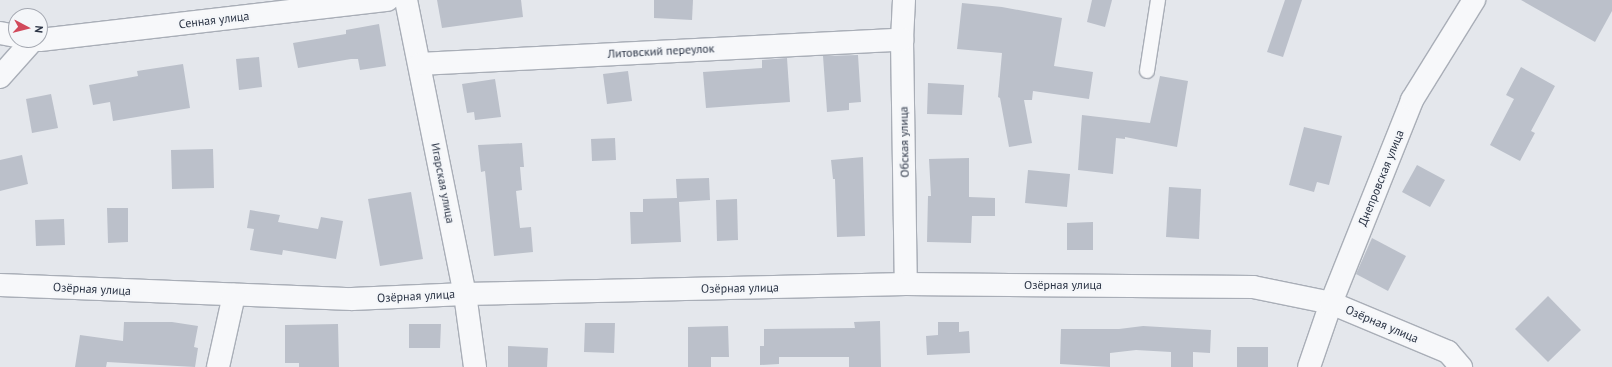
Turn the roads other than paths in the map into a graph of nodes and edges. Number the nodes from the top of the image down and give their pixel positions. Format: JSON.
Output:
{"nodes":[{"id":1,"x":388,"y":0,"type":"edge"},
{"id":2,"x":406,"y":0,"type":"edge"},
{"id":3,"x":904,"y":0,"type":"edge"},
{"id":4,"x":1158,"y":0,"type":"edge"},
{"id":5,"x":1474,"y":0,"type":"edge"},
{"id":6,"x":48,"y":39,"type":"edge"},
{"id":7,"x":902,"y":40,"type":"junction"},
{"id":8,"x":25,"y":48,"type":"edge"},
{"id":9,"x":420,"y":64,"type":"junction"},
{"id":10,"x":1147,"y":71,"type":"dead end"},
{"id":11,"x":0,"y":77,"type":"edge"},
{"id":12,"x":0,"y":284,"type":"edge"},
{"id":13,"x":906,"y":284,"type":"junction"},
{"id":14,"x":465,"y":294,"type":"junction"},
{"id":15,"x":234,"y":295,"type":"junction"},
{"id":16,"x":1331,"y":303,"type":"junction"},
{"id":17,"x":218,"y":367,"type":"edge"},
{"id":18,"x":475,"y":367,"type":"edge"},
{"id":19,"x":1309,"y":367,"type":"edge"},
{"id":20,"x":1461,"y":367,"type":"edge"}],
"edges":[{"from":1,"to":6,"type":"street","name":"Сенная улица"},
{"from":2,"to":9,"type":"street","name":"Игарская улица"},
{"from":3,"to":7,"type":"street","name":"Обская улица"},
{"from":4,"to":10,"type":"lane"},
{"from":5,"to":16,"type":"street","name":"Днепровская улица"},
{"from":7,"to":9,"type":"street","name":"Литовский переулок"},
{"from":7,"to":13,"type":"street","name":"Обская улица"},
{"from":8,"to":11,"type":"street","name":"Сенная улица"},
{"from":9,"to":14,"type":"street","name":"Игарская улица"},
{"from":12,"to":15,"type":"street","name":"Озёрная улица"},
{"from":13,"to":14,"type":"street","name":"Озёрная улица"},
{"from":13,"to":16,"type":"street","name":"Озёрная улица"},
{"from":14,"to":15,"type":"street","name":"Озёрная улица"},
{"from":14,"to":18,"type":"street","name":"Игарская улица"},
{"from":15,"to":17,"type":"street"},
{"from":16,"to":19,"type":"street","name":"Днепровская улица"},
{"from":16,"to":20,"type":"street","name":"Озёрная улица"}]}
